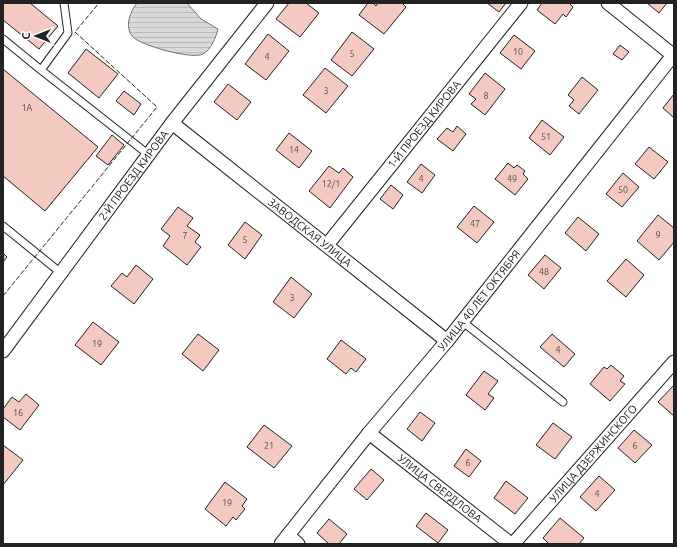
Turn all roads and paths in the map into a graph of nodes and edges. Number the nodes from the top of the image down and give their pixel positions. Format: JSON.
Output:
{"nodes":[{"id":1,"x":64,"y":3,"type":"edge"},
{"id":2,"x":267,"y":3,"type":"edge"},
{"id":3,"x":521,"y":3,"type":"edge"},
{"id":4,"x":608,"y":3,"type":"edge"},
{"id":5,"x":3,"y":39,"type":"edge"},
{"id":6,"x":674,"y":55,"type":"edge"},
{"id":7,"x":41,"y":70,"type":"junction"},
{"id":8,"x":172,"y":123,"type":"junction"},
{"id":9,"x":148,"y":155,"type":"junction"},
{"id":10,"x":3,"y":226,"type":"edge"},
{"id":11,"x":327,"y":245,"type":"junction"},
{"id":12,"x":61,"y":273,"type":"junction"},
{"id":13,"x":463,"y":322,"type":"junction"},
{"id":14,"x":447,"y":341,"type":"junction"},
{"id":15,"x":3,"y":351,"type":"edge"},
{"id":16,"x":674,"y":362,"type":"edge"},
{"id":17,"x":563,"y":402,"type":"dead end"},
{"id":18,"x":369,"y":433,"type":"junction"},
{"id":19,"x":284,"y":540,"type":"edge"},
{"id":20,"x":298,"y":544,"type":"edge"},
{"id":21,"x":512,"y":544,"type":"edge"}],
"edges":[{"from":1,"to":7,"type":"lane"},
{"from":2,"to":8,"type":"street","name":"2-Й ПРОЕЗД КИРОВА"},
{"from":3,"to":11,"type":"street","name":"1-Й ПРОЕЗД КИРОВА"},
{"from":4,"to":6,"type":"street"},
{"from":5,"to":7,"type":"lane"},
{"from":6,"to":13,"type":"street","name":"УЛИЦА 40 ЛЕТ ОКТЯБРЯ"},
{"from":7,"to":9,"type":"lane"},
{"from":8,"to":9,"type":"street","name":"2-Й ПРОЕЗД КИРОВА"},
{"from":8,"to":11,"type":"street","name":"ЗАВОДСКАЯ УЛИЦА"},
{"from":9,"to":12,"type":"street","name":"2-Й ПРОЕЗД КИРОВА"},
{"from":10,"to":12,"type":"lane"},
{"from":11,"to":14,"type":"street","name":"ЗАВОДСКАЯ УЛИЦА"},
{"from":12,"to":15,"type":"street","name":"2-Й ПРОЕЗД КИРОВА"},
{"from":13,"to":14,"type":"street","name":"УЛИЦА 40 ЛЕТ ОКТЯБРЯ"},
{"from":13,"to":17,"type":"lane"},
{"from":14,"to":18,"type":"street","name":"УЛИЦА 40 ЛЕТ ОКТЯБРЯ"},
{"from":16,"to":21,"type":"street","name":"УЛИЦА ДЗЕРЖИНСКОГО"},
{"from":18,"to":19,"type":"street","name":"УЛИЦА 40 ЛЕТ ОКТЯБРЯ"},
{"from":18,"to":21,"type":"street","name":"УЛИЦА СВЕРДЛОВА"},
{"from":19,"to":20,"type":"street"}]}
